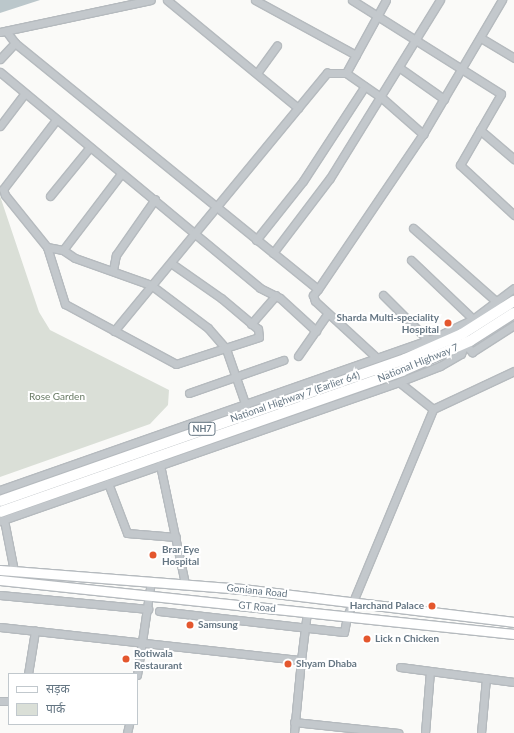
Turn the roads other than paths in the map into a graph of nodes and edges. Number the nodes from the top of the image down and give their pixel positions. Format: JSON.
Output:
{"nodes":[{"id":1,"x":151,"y":0,"type":"edge"},
{"id":2,"x":167,"y":0,"type":"edge"},
{"id":3,"x":255,"y":0,"type":"edge"},
{"id":4,"x":352,"y":0,"type":"edge"},
{"id":5,"x":386,"y":0,"type":"edge"},
{"id":6,"x":440,"y":0,"type":"edge"},
{"id":7,"x":502,"y":0,"type":"edge"},
{"id":8,"x":378,"y":14,"type":"junction"},
{"id":9,"x":3,"y":32,"type":"edge"},
{"id":10,"x":481,"y":38,"type":"junction"},
{"id":11,"x":418,"y":39,"type":"junction"},
{"id":12,"x":15,"y":43,"type":"junction"},
{"id":13,"x":277,"y":45,"type":"dead end"},
{"id":14,"x":356,"y":55,"type":"junction"},
{"id":15,"x":514,"y":58,"type":"edge"},
{"id":16,"x":0,"y":60,"type":"edge"},
{"id":17,"x":400,"y":68,"type":"junction"},
{"id":18,"x":462,"y":70,"type":"junction"},
{"id":19,"x":0,"y":72,"type":"edge"},
{"id":20,"x":257,"y":73,"type":"junction"},
{"id":21,"x":346,"y":73,"type":"junction"},
{"id":22,"x":365,"y":86,"type":"junction"},
{"id":23,"x":25,"y":92,"type":"junction"},
{"id":24,"x":382,"y":98,"type":"junction"},
{"id":25,"x":444,"y":99,"type":"junction"},
{"id":26,"x":298,"y":108,"type":"junction"},
{"id":27,"x":56,"y":120,"type":"junction"},
{"id":28,"x":0,"y":126,"type":"edge"},
{"id":29,"x":480,"y":130,"type":"junction"},
{"id":30,"x":423,"y":134,"type":"junction"},
{"id":31,"x":90,"y":147,"type":"junction"},
{"id":32,"x":513,"y":156,"type":"edge"},
{"id":33,"x":121,"y":174,"type":"junction"},
{"id":34,"x":50,"y":196,"type":"dead end"},
{"id":35,"x":155,"y":199,"type":"junction"},
{"id":36,"x":216,"y":206,"type":"junction"},
{"id":37,"x":514,"y":215,"type":"edge"},
{"id":38,"x":413,"y":228,"type":"dead end"},
{"id":39,"x":194,"y":232,"type":"junction"},
{"id":40,"x":256,"y":240,"type":"junction"},
{"id":41,"x":47,"y":247,"type":"junction"},
{"id":42,"x":63,"y":250,"type":"junction"},
{"id":43,"x":273,"y":253,"type":"junction"},
{"id":44,"x":411,"y":260,"type":"dead end"},
{"id":45,"x":171,"y":263,"type":"junction"},
{"id":46,"x":113,"y":270,"type":"junction"},
{"id":47,"x":151,"y":285,"type":"junction"},
{"id":48,"x":514,"y":288,"type":"edge"},
{"id":49,"x":318,"y":289,"type":"junction"},
{"id":50,"x":276,"y":295,"type":"junction"},
{"id":51,"x":383,"y":295,"type":"dead end"},
{"id":52,"x":514,"y":301,"type":"edge"},
{"id":53,"x":497,"y":302,"type":"junction"},
{"id":54,"x":328,"y":313,"type":"junction"},
{"id":55,"x":514,"y":313,"type":"edge"},
{"id":56,"x":473,"y":318,"type":"junction"},
{"id":57,"x":251,"y":324,"type":"junction"},
{"id":58,"x":514,"y":325,"type":"edge"},
{"id":59,"x":316,"y":331,"type":"junction"},
{"id":60,"x":114,"y":332,"type":"junction"},
{"id":61,"x":428,"y":340,"type":"junction"},
{"id":62,"x":464,"y":344,"type":"junction"},
{"id":63,"x":226,"y":349,"type":"junction"},
{"id":64,"x":298,"y":356,"type":"dead end"},
{"id":65,"x":377,"y":358,"type":"junction"},
{"id":66,"x":283,"y":360,"type":"dead end"},
{"id":67,"x":512,"y":376,"type":"edge"},
{"id":68,"x":236,"y":377,"type":"junction"},
{"id":69,"x":399,"y":382,"type":"junction"},
{"id":70,"x":189,"y":393,"type":"dead end"},
{"id":71,"x":246,"y":406,"type":"junction"},
{"id":72,"x":294,"y":409,"type":"joint"},
{"id":73,"x":432,"y":409,"type":"junction"},
{"id":74,"x":160,"y":465,"type":"junction"},
{"id":75,"x":108,"y":484,"type":"junction"},
{"id":76,"x":0,"y":490,"type":"edge"},
{"id":77,"x":0,"y":501,"type":"edge"},
{"id":78,"x":1,"y":518,"type":"edge"},
{"id":79,"x":176,"y":538,"type":"junction"},
{"id":80,"x":0,"y":570,"type":"edge"},
{"id":81,"x":14,"y":571,"type":"junction"},
{"id":82,"x":0,"y":580,"type":"edge"},
{"id":83,"x":152,"y":581,"type":"junction"},
{"id":84,"x":185,"y":584,"type":"junction"},
{"id":85,"x":0,"y":595,"type":"edge"},
{"id":86,"x":150,"y":596,"type":"junction"},
{"id":87,"x":353,"y":601,"type":"junction"},
{"id":88,"x":148,"y":609,"type":"junction"},
{"id":89,"x":158,"y":611,"type":"dead end"},
{"id":90,"x":307,"y":612,"type":"junction"},
{"id":91,"x":347,"y":616,"type":"junction"},
{"id":92,"x":514,"y":622,"type":"edge"},
{"id":93,"x":0,"y":627,"type":"edge"},
{"id":94,"x":305,"y":628,"type":"junction"},
{"id":95,"x":35,"y":631,"type":"junction"},
{"id":96,"x":514,"y":634,"type":"edge"},
{"id":97,"x":142,"y":643,"type":"junction"},
{"id":98,"x":301,"y":660,"type":"junction"},
{"id":99,"x":400,"y":667,"type":"dead end"},
{"id":100,"x":430,"y":671,"type":"junction"},
{"id":101,"x":28,"y":673,"type":"edge"},
{"id":102,"x":137,"y":673,"type":"edge"},
{"id":103,"x":486,"y":678,"type":"junction"},
{"id":104,"x":514,"y":682,"type":"edge"},
{"id":105,"x":294,"y":722,"type":"junction"},
{"id":106,"x":294,"y":733,"type":"edge"},
{"id":107,"x":398,"y":733,"type":"edge"},
{"id":108,"x":424,"y":733,"type":"edge"},
{"id":109,"x":481,"y":733,"type":"edge"}],
"edges":[{"from":1,"to":9,"type":"street"},
{"from":2,"to":20,"type":"street"},
{"from":3,"to":14,"type":"street"},
{"from":4,"to":8,"type":"street"},
{"from":5,"to":8,"type":"street"},
{"from":6,"to":11,"type":"street"},
{"from":7,"to":10,"type":"street"},
{"from":8,"to":11,"type":"street"},
{"from":8,"to":14,"type":"street"},
{"from":9,"to":12,"type":"street"},
{"from":10,"to":15,"type":"street"},
{"from":10,"to":18,"type":"street"},
{"from":11,"to":17,"type":"street"},
{"from":11,"to":18,"type":"street"},
{"from":12,"to":16,"type":"street"},
{"from":12,"to":36,"type":"street"},
{"from":13,"to":20,"type":"street"},
{"from":14,"to":21,"type":"street"},
{"from":17,"to":24,"type":"street"},
{"from":17,"to":25,"type":"street"},
{"from":18,"to":25,"type":"street"},
{"from":18,"to":29,"type":"street"},
{"from":19,"to":23,"type":"street"},
{"from":20,"to":26,"type":"street"},
{"from":21,"to":22,"type":"street"},
{"from":21,"to":26,"type":"street"},
{"from":22,"to":24,"type":"street"},
{"from":22,"to":40,"type":"street"},
{"from":23,"to":27,"type":"street"},
{"from":23,"to":28,"type":"street"},
{"from":24,"to":30,"type":"street"},
{"from":24,"to":43,"type":"street"},
{"from":25,"to":30,"type":"street"},
{"from":26,"to":36,"type":"street"},
{"from":27,"to":31,"type":"street"},
{"from":27,"to":41,"type":"street"},
{"from":29,"to":32,"type":"street"},
{"from":29,"to":37,"type":"street"},
{"from":30,"to":49,"type":"street"},
{"from":31,"to":33,"type":"street"},
{"from":31,"to":34,"type":"street"},
{"from":33,"to":35,"type":"street"},
{"from":33,"to":42,"type":"street"},
{"from":35,"to":39,"type":"street"},
{"from":35,"to":46,"type":"street"},
{"from":36,"to":39,"type":"street"},
{"from":36,"to":40,"type":"street"},
{"from":38,"to":53,"type":"street"},
{"from":39,"to":45,"type":"street"},
{"from":39,"to":50,"type":"street"},
{"from":40,"to":43,"type":"street"},
{"from":41,"to":42,"type":"street"},
{"from":41,"to":60,"type":"street"},
{"from":42,"to":46,"type":"street"},
{"from":43,"to":49,"type":"street"},
{"from":44,"to":56,"type":"street"},
{"from":45,"to":47,"type":"street"},
{"from":45,"to":57,"type":"street"},
{"from":46,"to":47,"type":"street"},
{"from":47,"to":60,"type":"street"},
{"from":47,"to":63,"type":"street"},
{"from":48,"to":53,"type":"street"},
{"from":49,"to":54,"type":"street"},
{"from":50,"to":57,"type":"street"},
{"from":50,"to":59,"type":"street"},
{"from":51,"to":61,"type":"street"},
{"from":52,"to":77,"type":"highway","name":"National Highway 7 (Earlier 64)","number":"NH7"},
{"from":53,"to":56,"type":"street"},
{"from":54,"to":59,"type":"street"},
{"from":54,"to":65,"type":"street"},
{"from":55,"to":62,"type":"highway","name":"National Highway 7","number":"NH7"},
{"from":56,"to":61,"type":"street"},
{"from":57,"to":63,"type":"street"},
{"from":58,"to":62,"type":"street"},
{"from":59,"to":64,"type":"street"},
{"from":60,"to":63,"type":"street"},
{"from":61,"to":65,"type":"street"},
{"from":62,"to":69,"type":"street"},
{"from":62,"to":72,"type":"highway","name":"National Highway 7","number":"NH7"},
{"from":63,"to":68,"type":"street"},
{"from":65,"to":71,"type":"street"},
{"from":66,"to":68,"type":"street"},
{"from":67,"to":73,"type":"street"},
{"from":68,"to":70,"type":"street"},
{"from":68,"to":71,"type":"street"},
{"from":69,"to":73,"type":"street"},
{"from":69,"to":74,"type":"street"},
{"from":71,"to":76,"type":"street"},
{"from":72,"to":78,"type":"highway","name":"National Highway 7 (Earlier 64)","number":"NH7"},
{"from":73,"to":87,"type":"street"},
{"from":74,"to":75,"type":"street"},
{"from":74,"to":79,"type":"street"},
{"from":75,"to":78,"type":"street"},
{"from":75,"to":79,"type":"street"},
{"from":78,"to":81,"type":"street"},
{"from":79,"to":84,"type":"street"},
{"from":80,"to":81,"type":"main road","name":"Goniana Road"},
{"from":81,"to":83,"type":"main road","name":"Goniana Road"},
{"from":82,"to":86,"type":"main road","name":"GT Road"},
{"from":83,"to":84,"type":"main road","name":"Goniana Road"},
{"from":83,"to":86,"type":"street"},
{"from":84,"to":87,"type":"main road","name":"Goniana Road"},
{"from":85,"to":88,"type":"street"},
{"from":86,"to":88,"type":"street"},
{"from":86,"to":90,"type":"main road","name":"GT Road"},
{"from":87,"to":91,"type":"street"},
{"from":87,"to":92,"type":"main road","name":"Goniana Road"},
{"from":88,"to":97,"type":"street"},
{"from":89,"to":94,"type":"street"},
{"from":90,"to":91,"type":"main road","name":"GT Road"},
{"from":90,"to":94,"type":"street"},
{"from":91,"to":94,"type":"street"},
{"from":91,"to":96,"type":"main road","name":"GT Road"},
{"from":93,"to":95,"type":"street"},
{"from":94,"to":98,"type":"street"},
{"from":95,"to":97,"type":"street"},
{"from":95,"to":101,"type":"street"},
{"from":97,"to":98,"type":"street"},
{"from":97,"to":102,"type":"street"},
{"from":98,"to":105,"type":"street"},
{"from":99,"to":100,"type":"street"},
{"from":100,"to":103,"type":"street"},
{"from":100,"to":108,"type":"street"},
{"from":103,"to":104,"type":"street"},
{"from":103,"to":109,"type":"street"},
{"from":105,"to":106,"type":"street"},
{"from":105,"to":107,"type":"street"}]}
